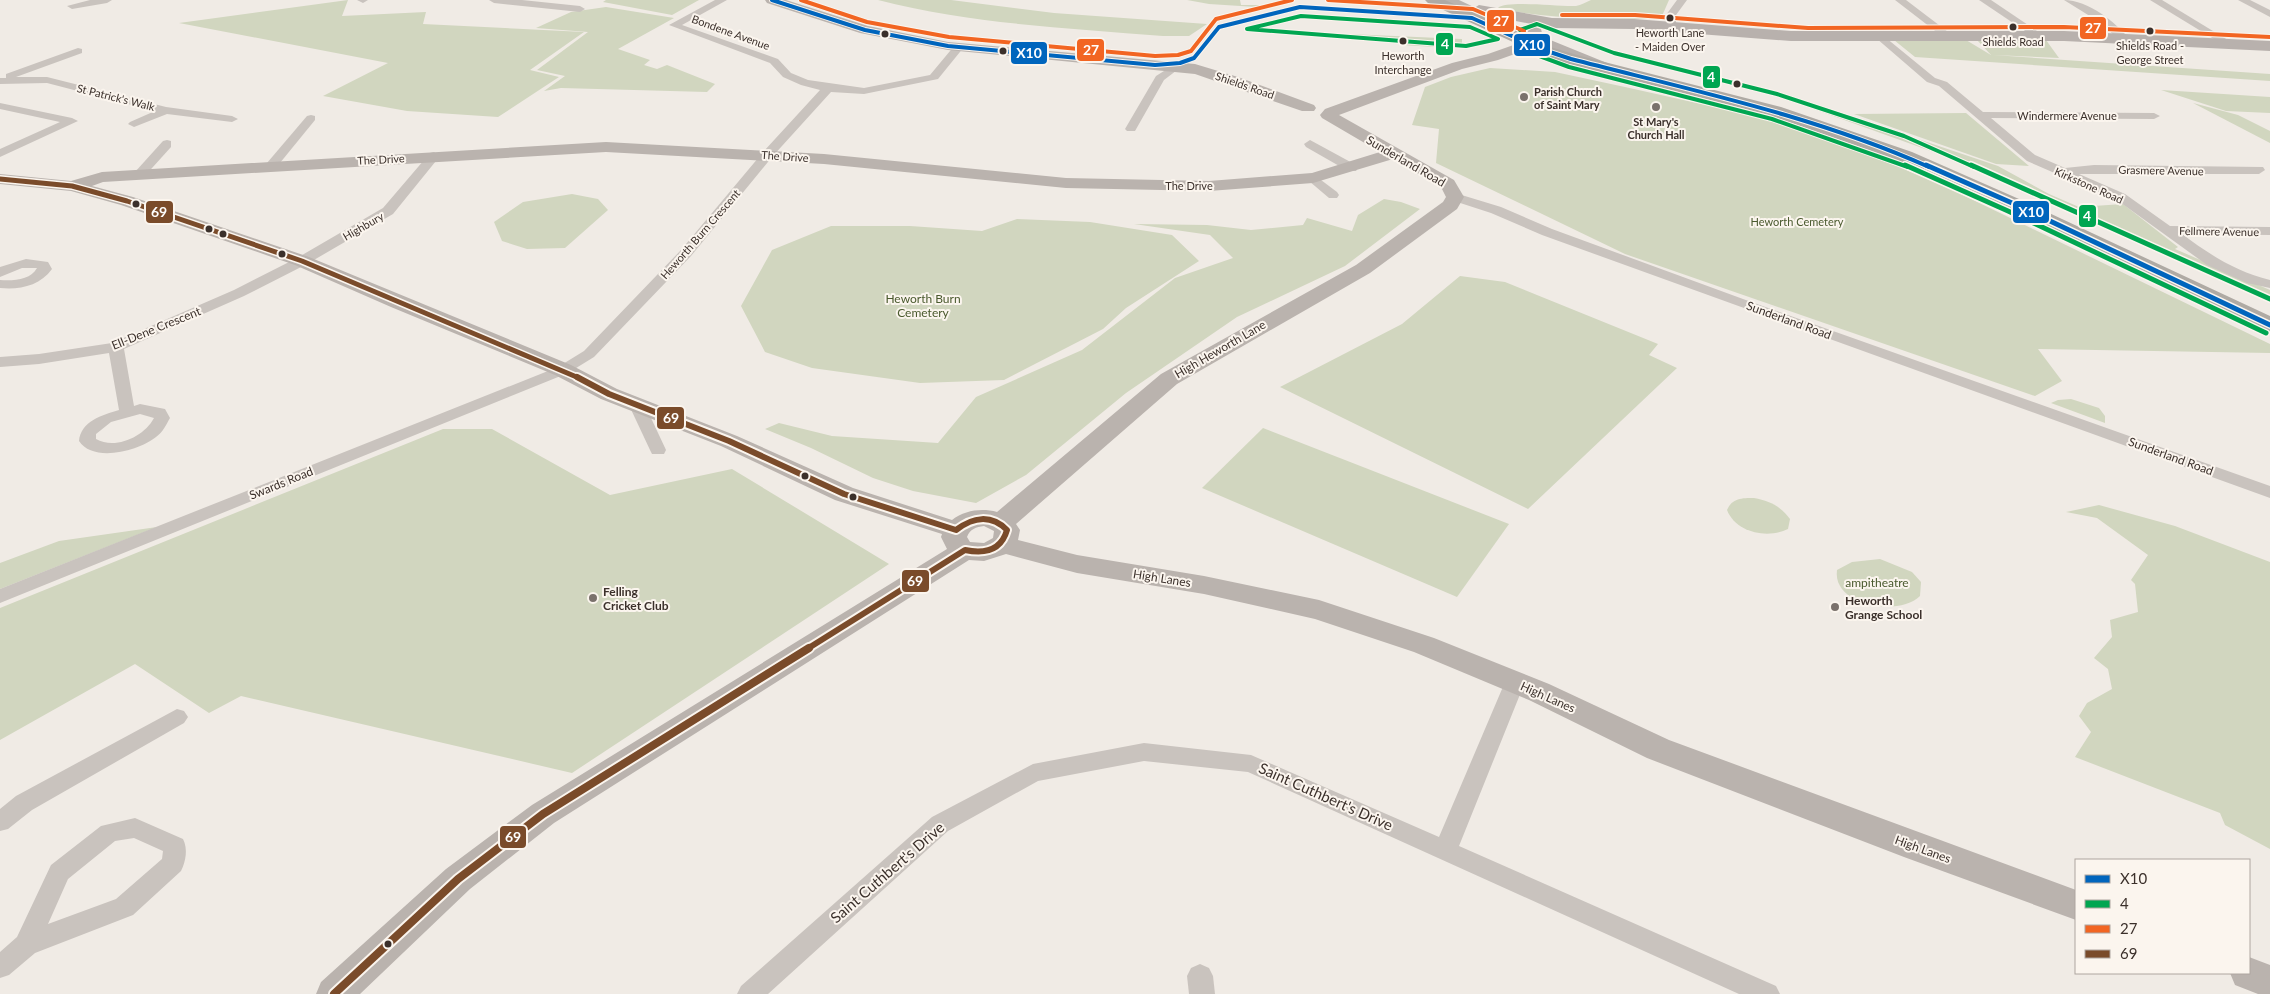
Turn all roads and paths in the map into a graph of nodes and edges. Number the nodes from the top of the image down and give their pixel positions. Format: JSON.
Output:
{"nodes":[{"id":1,"x":107,"y":0,"type":"edge"},
{"id":2,"x":494,"y":0,"type":"edge"},
{"id":3,"x":722,"y":0,"type":"edge"},
{"id":4,"x":772,"y":0,"type":"edge"},
{"id":5,"x":1433,"y":0,"type":"edge"},
{"id":6,"x":1453,"y":0,"type":"edge"},
{"id":7,"x":1682,"y":0,"type":"edge"},
{"id":8,"x":1900,"y":0,"type":"edge"},
{"id":9,"x":1984,"y":0,"type":"edge"},
{"id":10,"x":2069,"y":0,"type":"edge"},
{"id":11,"x":2155,"y":0,"type":"edge"},
{"id":12,"x":2243,"y":0,"type":"edge"},
{"id":13,"x":72,"y":6,"type":"dead end"},
{"id":14,"x":580,"y":9,"type":"dead end"},
{"id":15,"x":1479,"y":10,"type":"junction"},
{"id":16,"x":2270,"y":14,"type":"edge"},
{"id":17,"x":1562,"y":24,"type":"junction"},
{"id":18,"x":1494,"y":28,"type":"junction"},
{"id":19,"x":1671,"y":28,"type":"junction"},
{"id":20,"x":1880,"y":36,"type":"junction"},
{"id":21,"x":1947,"y":36,"type":"junction"},
{"id":22,"x":2038,"y":36,"type":"junction"},
{"id":23,"x":1534,"y":39,"type":"junction"},
{"id":24,"x":2125,"y":40,"type":"junction"},
{"id":25,"x":2231,"y":45,"type":"junction"},
{"id":26,"x":959,"y":46,"type":"junction"},
{"id":27,"x":2270,"y":46,"type":"edge"},
{"id":28,"x":78,"y":51,"type":"dead end"},
{"id":29,"x":1510,"y":52,"type":"junction"},
{"id":30,"x":1483,"y":53,"type":"junction"},
{"id":31,"x":1574,"y":60,"type":"junction"},
{"id":32,"x":1180,"y":64,"type":"junction"},
{"id":33,"x":1457,"y":66,"type":"junction"},
{"id":34,"x":1601,"y":67,"type":"junction"},
{"id":35,"x":0,"y":80,"type":"edge"},
{"id":36,"x":828,"y":88,"type":"junction"},
{"id":37,"x":1696,"y":90,"type":"junction"},
{"id":38,"x":0,"y":106,"type":"edge"},
{"id":39,"x":166,"y":110,"type":"junction"},
{"id":40,"x":1323,"y":110,"type":"junction"},
{"id":41,"x":1980,"y":115,"type":"junction"},
{"id":42,"x":2154,"y":116,"type":"dead end"},
{"id":43,"x":311,"y":118,"type":"dead end"},
{"id":44,"x":232,"y":119,"type":"dead end"},
{"id":45,"x":134,"y":124,"type":"dead end"},
{"id":46,"x":1131,"y":129,"type":"dead end"},
{"id":47,"x":167,"y":144,"type":"dead end"},
{"id":48,"x":1310,"y":144,"type":"dead end"},
{"id":49,"x":0,"y":152,"type":"edge"},
{"id":50,"x":768,"y":154,"type":"junction"},
{"id":51,"x":1392,"y":154,"type":"junction"},
{"id":52,"x":434,"y":156,"type":"junction"},
{"id":53,"x":271,"y":166,"type":"junction"},
{"id":54,"x":1352,"y":168,"type":"junction"},
{"id":55,"x":2259,"y":170,"type":"dead end"},
{"id":56,"x":2064,"y":172,"type":"junction"},
{"id":57,"x":174,"y":173,"type":"junction"},
{"id":58,"x":139,"y":175,"type":"junction"},
{"id":59,"x":1312,"y":178,"type":"junction"},
{"id":60,"x":3,"y":181,"type":"edge"},
{"id":61,"x":72,"y":186,"type":"junction"},
{"id":62,"x":106,"y":195,"type":"junction"},
{"id":63,"x":1333,"y":195,"type":"dead end"},
{"id":64,"x":1455,"y":198,"type":"junction"},
{"id":65,"x":2169,"y":230,"type":"junction"},
{"id":66,"x":2270,"y":231,"type":"edge"},
{"id":67,"x":302,"y":261,"type":"junction"},
{"id":68,"x":0,"y":273,"type":"edge"},
{"id":69,"x":0,"y":284,"type":"edge"},
{"id":70,"x":2270,"y":284,"type":"edge"},
{"id":71,"x":2270,"y":309,"type":"edge"},
{"id":72,"x":2270,"y":325,"type":"edge"},
{"id":73,"x":116,"y":347,"type":"junction"},
{"id":74,"x":0,"y":362,"type":"edge"},
{"id":75,"x":563,"y":370,"type":"junction"},
{"id":76,"x":636,"y":403,"type":"junction"},
{"id":77,"x":127,"y":411,"type":"dead end"},
{"id":78,"x":658,"y":450,"type":"dead end"},
{"id":79,"x":2270,"y":492,"type":"edge"},
{"id":80,"x":1002,"y":534,"type":"junction"},
{"id":81,"x":960,"y":540,"type":"junction"},
{"id":82,"x":0,"y":596,"type":"edge"},
{"id":83,"x":1515,"y":682,"type":"junction"},
{"id":84,"x":177,"y":717,"type":"dead end"},
{"id":85,"x":0,"y":822,"type":"edge"},
{"id":86,"x":1446,"y":849,"type":"junction"},
{"id":87,"x":2075,"y":905,"type":"edge"},
{"id":88,"x":26,"y":945,"type":"junction"},
{"id":89,"x":0,"y":967,"type":"edge"},
{"id":90,"x":334,"y":994,"type":"edge"},
{"id":91,"x":750,"y":994,"type":"edge"},
{"id":92,"x":1767,"y":994,"type":"edge"}],
"edges":[{"from":1,"to":13,"type":"street"},
{"from":2,"to":14,"type":"street"},
{"from":3,"to":36,"type":"street","name":"Bondene Avenue"},
{"from":4,"to":26,"type":"street"},
{"from":5,"to":18,"type":"highway"},
{"from":6,"to":15,"type":"highway"},
{"from":6,"to":23,"type":"street"},
{"from":7,"to":19,"type":"street"},
{"from":8,"to":21,"type":"street"},
{"from":9,"to":22,"type":"street"},
{"from":10,"to":24,"type":"street"},
{"from":11,"to":25,"type":"street"},
{"from":12,"to":16,"type":"street"},
{"from":15,"to":17,"type":"main road"},
{"from":15,"to":23,"type":"highway"},
{"from":17,"to":19,"type":"main road"},
{"from":17,"to":23,"type":"main road"},
{"from":18,"to":23,"type":"highway"},
{"from":18,"to":30,"type":"street"},
{"from":19,"to":20,"type":"main road"},
{"from":19,"to":23,"type":"main road"},
{"from":20,"to":21,"type":"main road"},
{"from":20,"to":41,"type":"street","name":"Kirkstone Road"},
{"from":21,"to":22,"type":"main road"},
{"from":22,"to":24,"type":"main road"},
{"from":23,"to":29,"type":"street"},
{"from":23,"to":30,"type":"street"},
{"from":23,"to":31,"type":"highway"},
{"from":23,"to":34,"type":"main road"},
{"from":23,"to":71,"type":"highway"},
{"from":24,"to":25,"type":"main road"},
{"from":25,"to":27,"type":"main road"},
{"from":26,"to":32,"type":"street"},
{"from":26,"to":36,"type":"street"},
{"from":28,"to":35,"type":"street"},
{"from":29,"to":31,"type":"street"},
{"from":29,"to":33,"type":"street"},
{"from":30,"to":33,"type":"street"},
{"from":31,"to":34,"type":"highway"},
{"from":31,"to":37,"type":"highway"},
{"from":32,"to":40,"type":"street","name":"Shields Road"},
{"from":32,"to":46,"type":"street"},
{"from":33,"to":40,"type":"street"},
{"from":34,"to":37,"type":"highway"},
{"from":35,"to":39,"type":"street","name":"St Patrick's Walk"},
{"from":36,"to":50,"type":"street","name":"Heworth Burn Crescent"},
{"from":37,"to":72,"type":"highway"},
{"from":38,"to":49,"type":"street"},
{"from":39,"to":44,"type":"street","name":"St Patrick's Walk"},
{"from":39,"to":45,"type":"street"},
{"from":40,"to":51,"type":"street","name":"Sunderland Road"},
{"from":41,"to":42,"type":"street","name":"Windermere Avenue"},
{"from":41,"to":56,"type":"street","name":"Kirkstone Road"},
{"from":43,"to":53,"type":"street"},
{"from":47,"to":58,"type":"street"},
{"from":48,"to":54,"type":"street"},
{"from":50,"to":52,"type":"street","name":"The Drive"},
{"from":50,"to":59,"type":"street","name":"The Drive"},
{"from":50,"to":75,"type":"street","name":"Heworth Burn Crescent"},
{"from":51,"to":54,"type":"street","name":"The Drive"},
{"from":51,"to":64,"type":"street","name":"Sunderland Road"},
{"from":52,"to":53,"type":"street","name":"The Drive"},
{"from":52,"to":67,"type":"street","name":"Highbury"},
{"from":53,"to":57,"type":"street","name":"The Drive"},
{"from":54,"to":59,"type":"street","name":"The Drive"},
{"from":55,"to":56,"type":"street","name":"Grasmere Avenue"},
{"from":56,"to":65,"type":"street","name":"Kirkstone Road"},
{"from":57,"to":58,"type":"street","name":"The Drive"},
{"from":57,"to":62,"type":"street","name":"The Drive"},
{"from":58,"to":61,"type":"street","name":"The Drive"},
{"from":59,"to":63,"type":"street"},
{"from":60,"to":61,"type":"street"},
{"from":61,"to":62,"type":"street"},
{"from":62,"to":67,"type":"street"},
{"from":64,"to":79,"type":"street","name":"Sunderland Road"},
{"from":64,"to":80,"type":"street","name":"High Heworth Lane"},
{"from":65,"to":66,"type":"street","name":"Fellmere Avenue"},
{"from":65,"to":70,"type":"street","name":"Kirkstone Road"},
{"from":67,"to":73,"type":"street","name":"Ell-Dene Crescent"},
{"from":67,"to":75,"type":"street"},
{"from":68,"to":69,"type":"street"},
{"from":73,"to":74,"type":"street","name":"Ell-Dene Crescent"},
{"from":73,"to":77,"type":"street"},
{"from":75,"to":76,"type":"street"},
{"from":75,"to":82,"type":"street","name":"Swards Road"},
{"from":76,"to":78,"type":"street"},
{"from":76,"to":81,"type":"street"},
{"from":80,"to":81,"type":"street"},
{"from":80,"to":83,"type":"street","name":"High Lanes"},
{"from":81,"to":90,"type":"street"},
{"from":83,"to":86,"type":"street"},
{"from":83,"to":87,"type":"street","name":"High Lanes"},
{"from":84,"to":85,"type":"street"},
{"from":86,"to":91,"type":"street","name":"Saint Cuthbert's Drive"},
{"from":86,"to":92,"type":"street","name":"Saint Cuthbert's Drive"},
{"from":88,"to":88,"type":"street"},
{"from":88,"to":89,"type":"street"}]}
